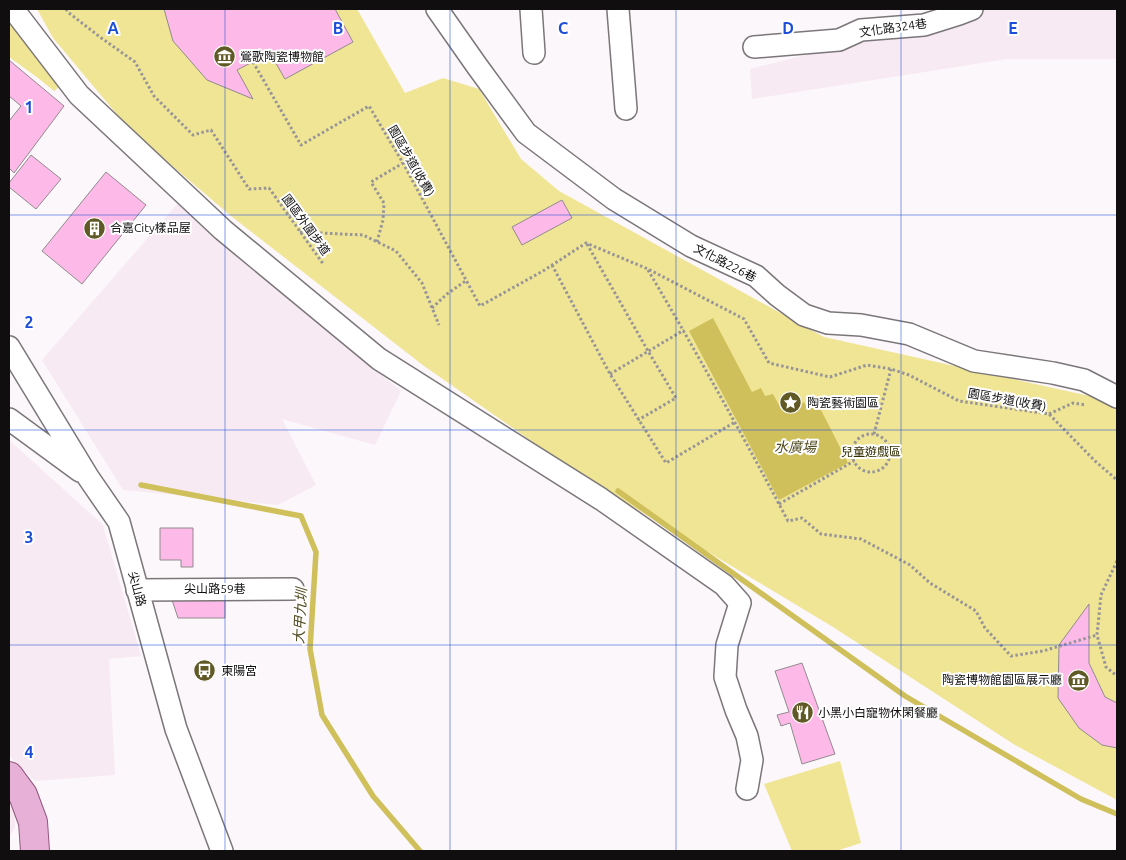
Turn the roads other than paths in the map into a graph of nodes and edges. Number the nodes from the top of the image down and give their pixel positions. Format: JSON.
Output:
{"nodes":[{"id":1,"x":13,"y":9,"type":"edge"},
{"id":2,"x":437,"y":9,"type":"edge"},
{"id":3,"x":531,"y":9,"type":"edge"},
{"id":4,"x":618,"y":9,"type":"edge"},
{"id":5,"x":972,"y":9,"type":"edge"},
{"id":6,"x":754,"y":47,"type":"dead end"},
{"id":7,"x":534,"y":54,"type":"dead end"},
{"id":8,"x":626,"y":110,"type":"dead end"},
{"id":9,"x":9,"y":347,"type":"edge"},
{"id":10,"x":1117,"y":396,"type":"edge"},
{"id":11,"x":9,"y":419,"type":"edge"},
{"id":12,"x":88,"y":477,"type":"junction"},
{"id":13,"x":293,"y":589,"type":"dead end"},
{"id":14,"x":137,"y":590,"type":"junction"},
{"id":15,"x":9,"y":776,"type":"edge"},
{"id":16,"x":747,"y":788,"type":"dead end"},
{"id":17,"x":35,"y":851,"type":"edge"},
{"id":18,"x":222,"y":851,"type":"edge"}],
"edges":[{"from":1,"to":16,"type":"street"},
{"from":2,"to":10,"type":"street","name":"文化路226巷"},
{"from":3,"to":7,"type":"street"},
{"from":4,"to":8,"type":"street"},
{"from":5,"to":6,"type":"street","name":"文化路324巷"},
{"from":9,"to":12,"type":"street","name":"尖山路"},
{"from":11,"to":12,"type":"street"},
{"from":12,"to":14,"type":"street","name":"尖山路"},
{"from":13,"to":14,"type":"street","name":"尖山路59巷"},
{"from":14,"to":18,"type":"street","name":"尖山路"},
{"from":15,"to":17,"type":"main road"}]}
